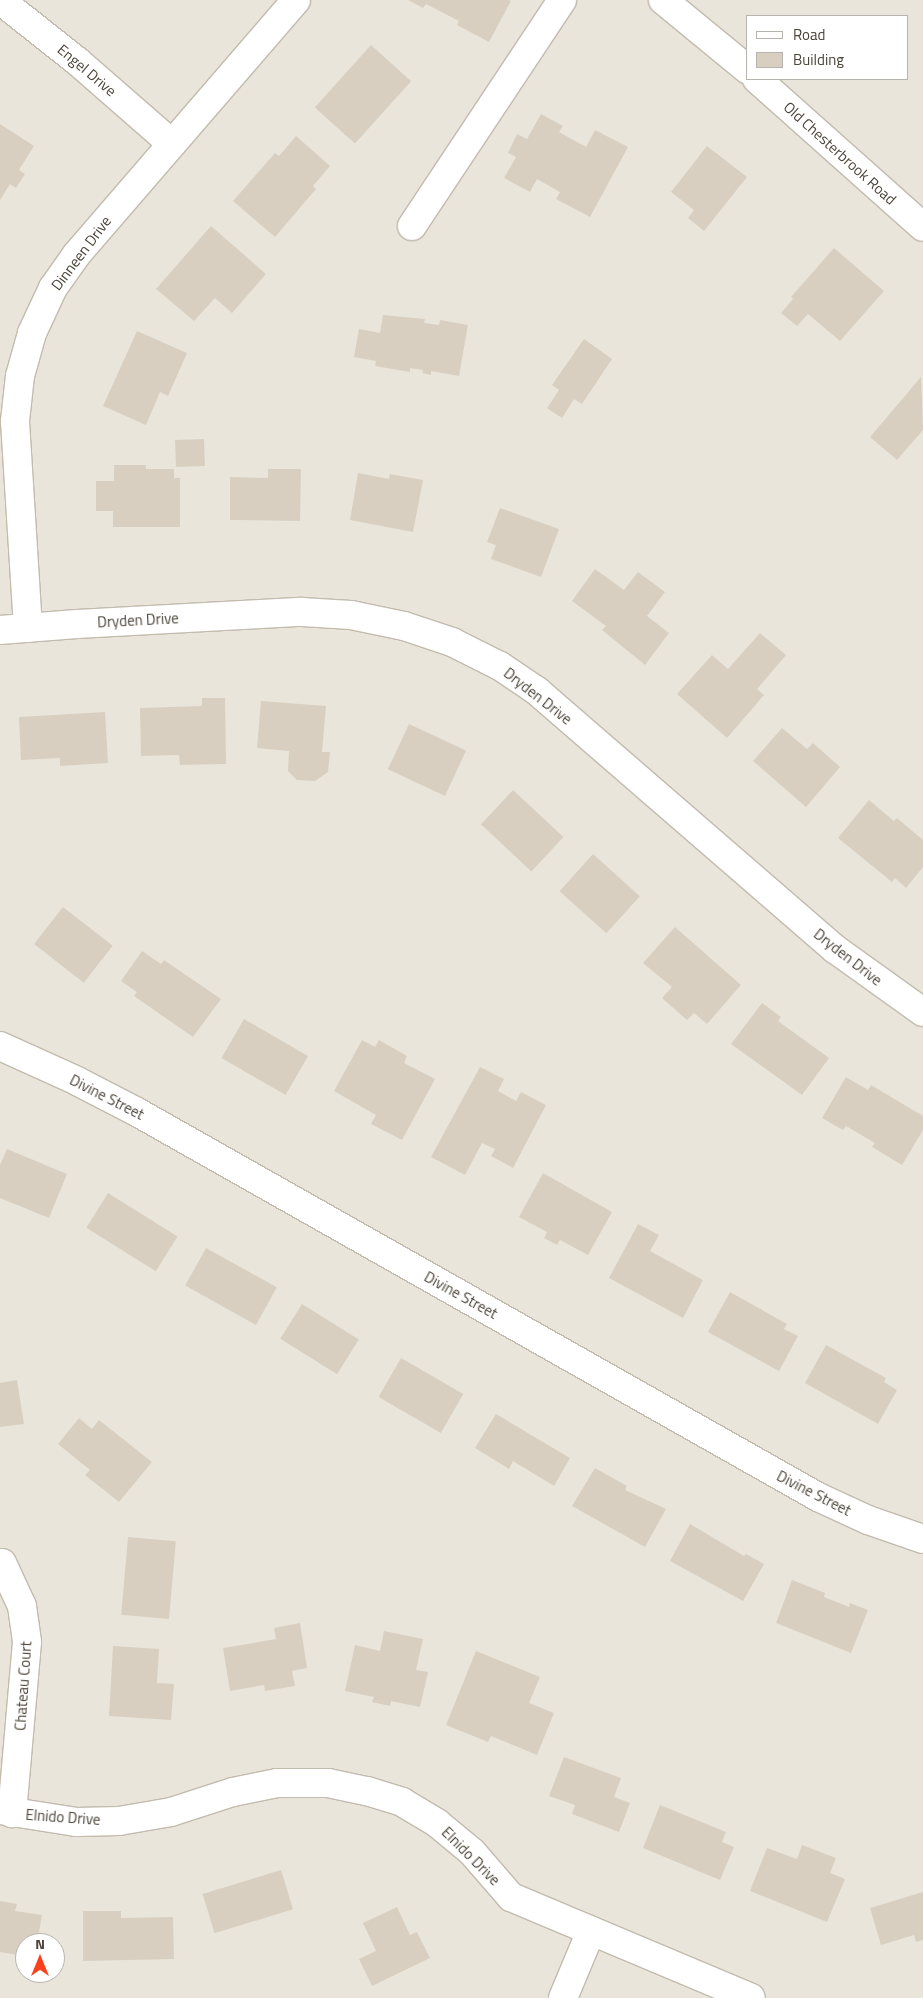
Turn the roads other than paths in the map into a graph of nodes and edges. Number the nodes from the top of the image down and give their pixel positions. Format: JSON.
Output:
{"nodes":[{"id":1,"x":0,"y":0,"type":"edge"},
{"id":2,"x":296,"y":0,"type":"edge"},
{"id":3,"x":562,"y":0,"type":"edge"},
{"id":4,"x":663,"y":0,"type":"edge"},
{"id":5,"x":746,"y":68,"type":"edge"},
{"id":6,"x":758,"y":80,"type":"edge"},
{"id":7,"x":171,"y":142,"type":"junction"},
{"id":8,"x":412,"y":226,"type":"dead end"},
{"id":9,"x":923,"y":227,"type":"edge"},
{"id":10,"x":28,"y":628,"type":"junction"},
{"id":11,"x":0,"y":630,"type":"edge"},
{"id":12,"x":923,"y":1012,"type":"edge"},
{"id":13,"x":0,"y":1046,"type":"edge"},
{"id":14,"x":923,"y":1539,"type":"edge"},
{"id":15,"x":2,"y":1564,"type":"dead end"},
{"id":16,"x":6,"y":1812,"type":"edge"},
{"id":17,"x":591,"y":1931,"type":"junction"},
{"id":18,"x":562,"y":1998,"type":"edge"},
{"id":19,"x":751,"y":1998,"type":"edge"}],
"edges":[{"from":1,"to":7,"type":"street","name":"Engel Drive"},
{"from":2,"to":7,"type":"street","name":"Dinneen Drive"},
{"from":3,"to":8,"type":"street"},
{"from":4,"to":5,"type":"street"},
{"from":6,"to":9,"type":"street","name":"Old Chesterbrook Road"},
{"from":7,"to":10,"type":"street","name":"Dinneen Drive"},
{"from":10,"to":11,"type":"street","name":"Dryden Drive"},
{"from":10,"to":12,"type":"street","name":"Dryden Drive"},
{"from":13,"to":14,"type":"street","name":"Divine Street"},
{"from":15,"to":16,"type":"street","name":"Chateau Court"},
{"from":16,"to":17,"type":"street","name":"Elnido Drive"},
{"from":17,"to":18,"type":"street"},
{"from":17,"to":19,"type":"street","name":"Elnido Drive"}]}
